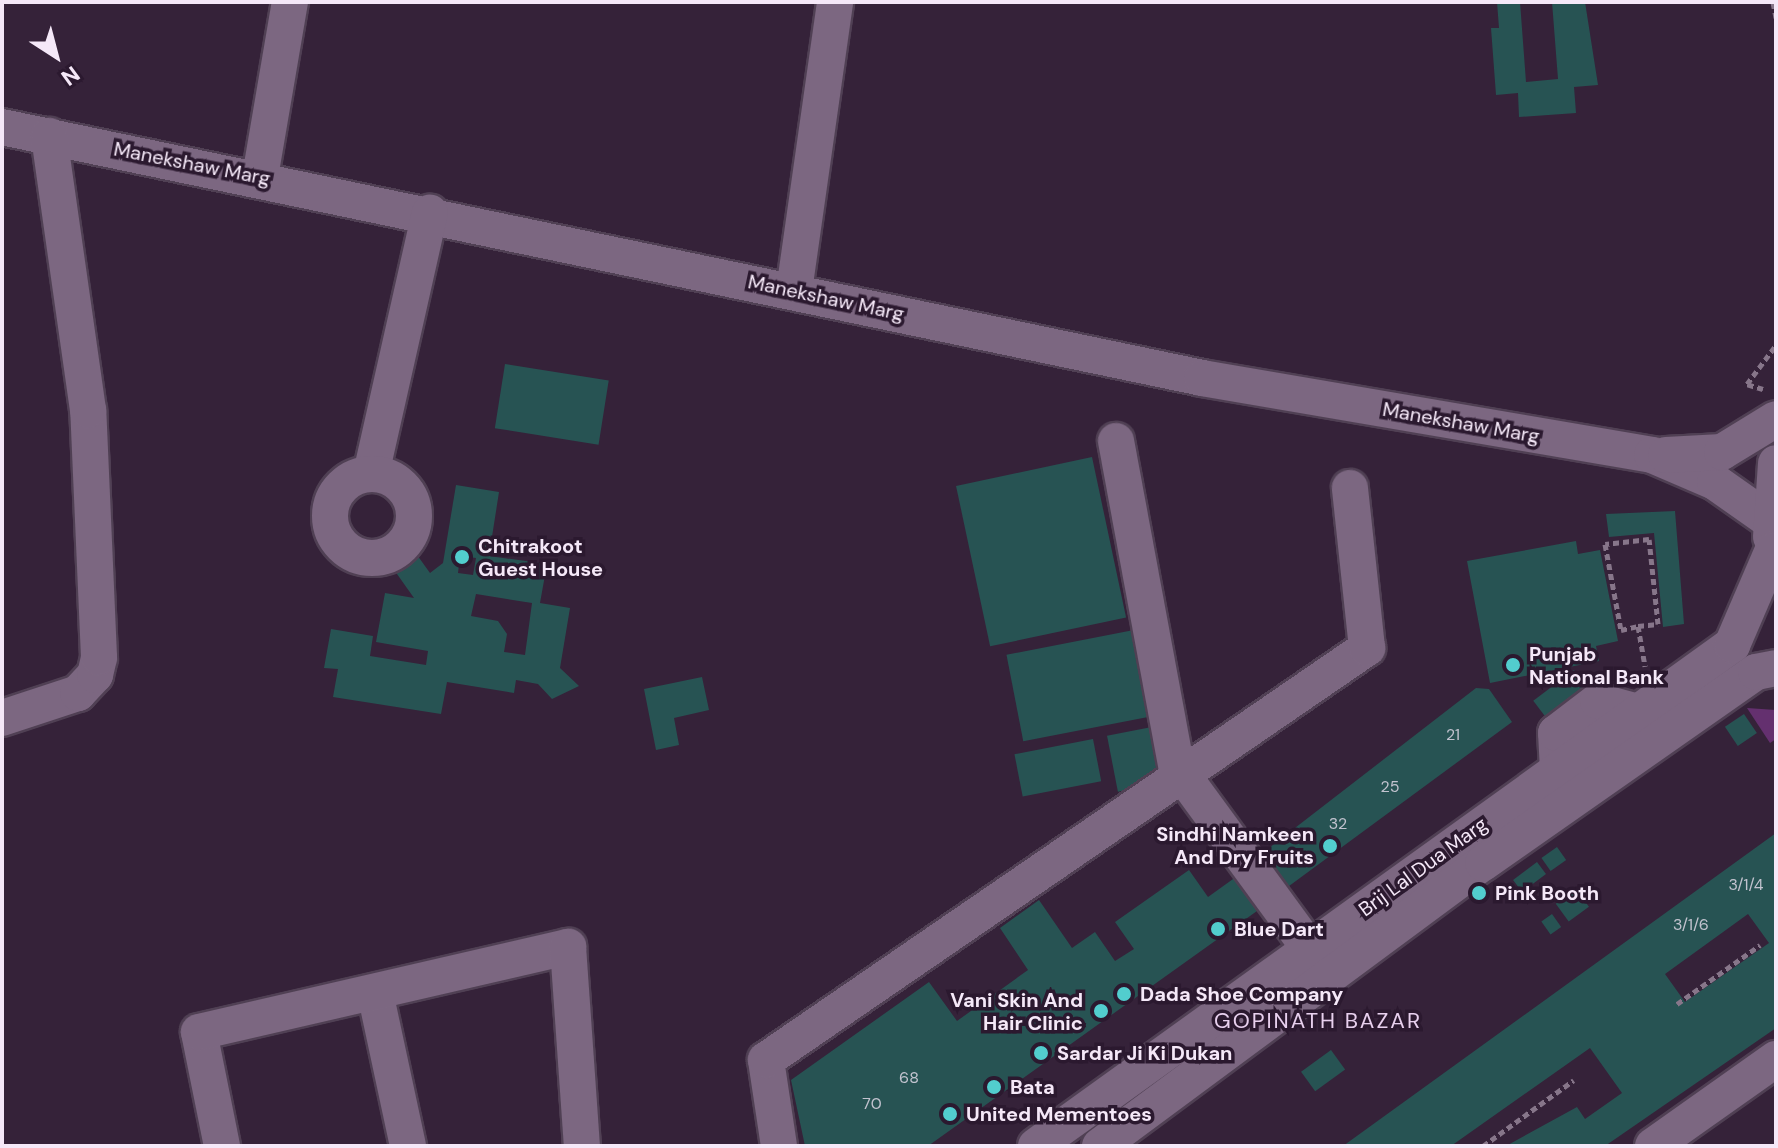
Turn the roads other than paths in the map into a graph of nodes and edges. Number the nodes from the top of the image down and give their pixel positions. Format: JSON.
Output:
{"nodes":[{"id":1,"x":290,"y":2,"type":"edge"},
{"id":2,"x":835,"y":2,"type":"edge"},
{"id":3,"x":2,"y":127,"type":"edge"},
{"id":4,"x":49,"y":136,"type":"junction"},
{"id":5,"x":260,"y":177,"type":"junction"},
{"id":6,"x":430,"y":213,"type":"junction"},
{"id":7,"x":794,"y":291,"type":"junction"},
{"id":8,"x":1776,"y":419,"type":"edge"},
{"id":9,"x":1116,"y":441,"type":"dead end"},
{"id":10,"x":1652,"y":455,"type":"junction"},
{"id":11,"x":1776,"y":463,"type":"edge"},
{"id":12,"x":371,"y":474,"type":"dead end"},
{"id":13,"x":1350,"y":488,"type":"dead end"},
{"id":14,"x":1773,"y":543,"type":"edge"},
{"id":15,"x":1766,"y":670,"type":"edge"},
{"id":16,"x":2,"y":718,"type":"edge"},
{"id":17,"x":1181,"y":779,"type":"junction"},
{"id":18,"x":1309,"y":948,"type":"junction"},
{"id":19,"x":375,"y":992,"type":"junction"},
{"id":20,"x":1776,"y":1059,"type":"edge"},
{"id":21,"x":222,"y":1146,"type":"edge"},
{"id":22,"x":408,"y":1146,"type":"edge"},
{"id":23,"x":582,"y":1146,"type":"edge"},
{"id":24,"x":779,"y":1146,"type":"edge"},
{"id":25,"x":1036,"y":1146,"type":"edge"},
{"id":26,"x":1100,"y":1146,"type":"edge"},
{"id":27,"x":1653,"y":1146,"type":"edge"}],
"edges":[{"from":1,"to":5,"type":"street"},
{"from":2,"to":7,"type":"street"},
{"from":3,"to":4,"type":"street","name":"Manekshaw Marg"},
{"from":4,"to":5,"type":"street","name":"Manekshaw Marg"},
{"from":4,"to":16,"type":"street"},
{"from":5,"to":6,"type":"street","name":"Manekshaw Marg"},
{"from":6,"to":7,"type":"street","name":"Manekshaw Marg"},
{"from":6,"to":12,"type":"street"},
{"from":7,"to":10,"type":"street","name":"Manekshaw Marg"},
{"from":8,"to":10,"type":"street","name":"Manekshaw Marg"},
{"from":9,"to":17,"type":"street"},
{"from":10,"to":14,"type":"street","name":"Manekshaw Marg"},
{"from":11,"to":14,"type":"street"},
{"from":13,"to":17,"type":"street"},
{"from":14,"to":18,"type":"street","name":"Brij Lal Dua Marg"},
{"from":15,"to":26,"type":"street","name":"Brij Lal Dua Marg"},
{"from":17,"to":18,"type":"street"},
{"from":17,"to":24,"type":"street"},
{"from":18,"to":25,"type":"street","name":"Brij Lal Dua Marg"},
{"from":19,"to":21,"type":"street"},
{"from":19,"to":22,"type":"street"},
{"from":19,"to":23,"type":"street"},
{"from":20,"to":27,"type":"street"}]}
